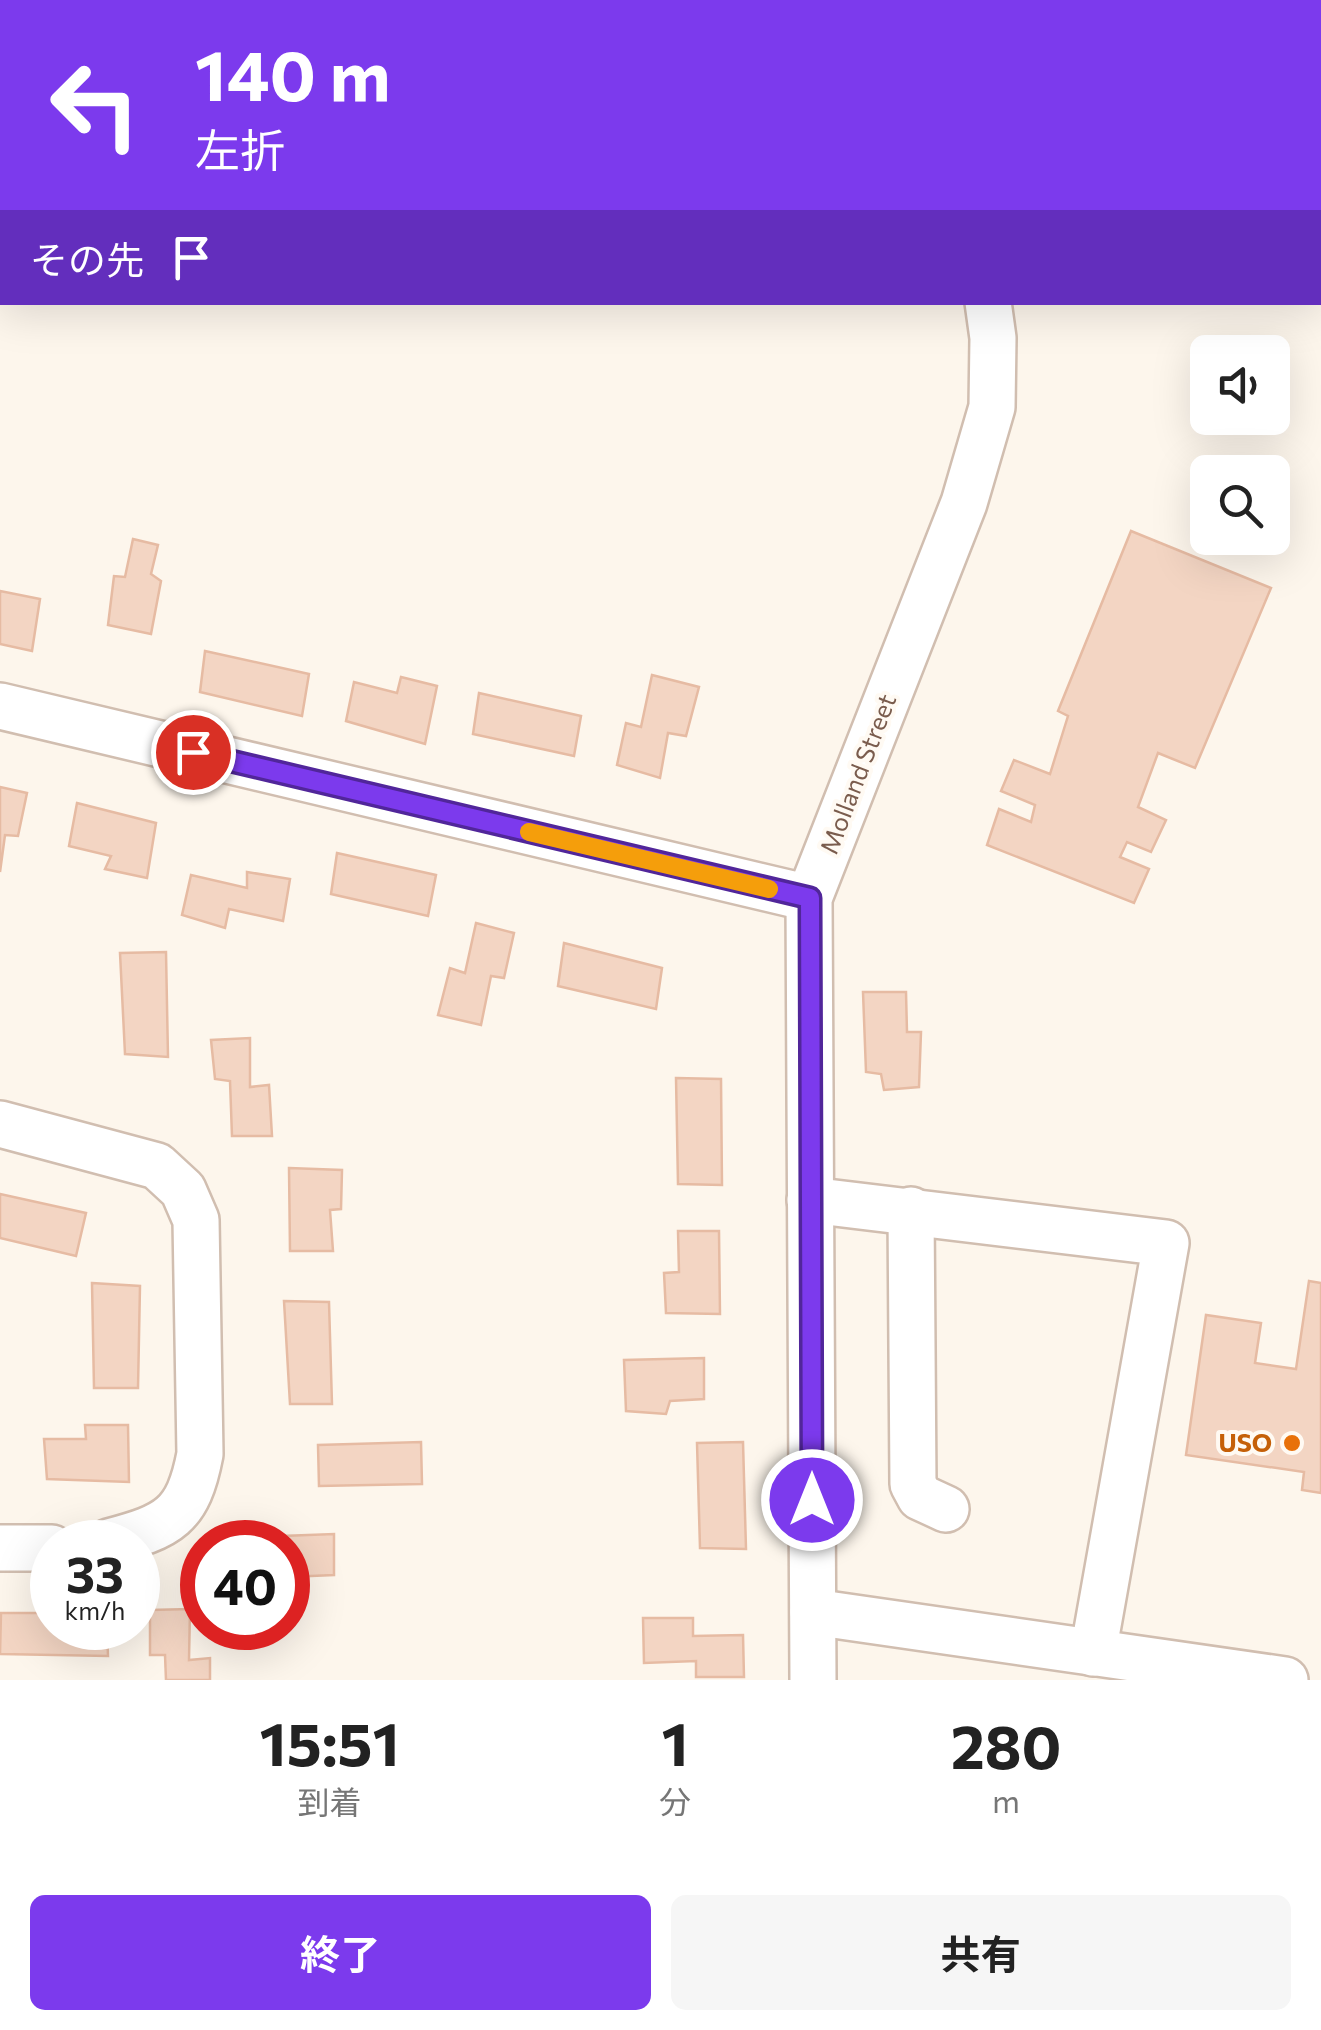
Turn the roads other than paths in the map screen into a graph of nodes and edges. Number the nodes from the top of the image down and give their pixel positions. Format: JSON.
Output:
{"nodes":[{"id":1,"x":988,"y":305,"type":"edge"},
{"id":2,"x":0,"y":706,"type":"edge"},
{"id":3,"x":810,"y":898,"type":"junction"},
{"id":4,"x":0,"y":1124,"type":"edge"},
{"id":5,"x":810,"y":1200,"type":"junction"},
{"id":6,"x":911,"y":1210,"type":"junction"},
{"id":7,"x":946,"y":1509,"type":"dead end"},
{"id":8,"x":160,"y":1526,"type":"edge"},
{"id":9,"x":0,"y":1548,"type":"edge"},
{"id":10,"x":30,"y":1548,"type":"edge"},
{"id":11,"x":813,"y":1612,"type":"junction"},
{"id":12,"x":1093,"y":1652,"type":"junction"},
{"id":13,"x":813,"y":1680,"type":"edge"},
{"id":14,"x":1285,"y":1680,"type":"edge"}],
"edges":[{"from":1,"to":3,"type":"street","name":"Molland Street"},
{"from":2,"to":3,"type":"street"},
{"from":3,"to":5,"type":"street","name":"Molland Street"},
{"from":4,"to":8,"type":"street"},
{"from":5,"to":6,"type":"street"},
{"from":5,"to":11,"type":"street","name":"Molland Street"},
{"from":6,"to":7,"type":"street"},
{"from":6,"to":12,"type":"street"},
{"from":9,"to":10,"type":"street"},
{"from":11,"to":12,"type":"street"},
{"from":11,"to":13,"type":"street","name":"Molland Street"},
{"from":12,"to":14,"type":"street"}]}
